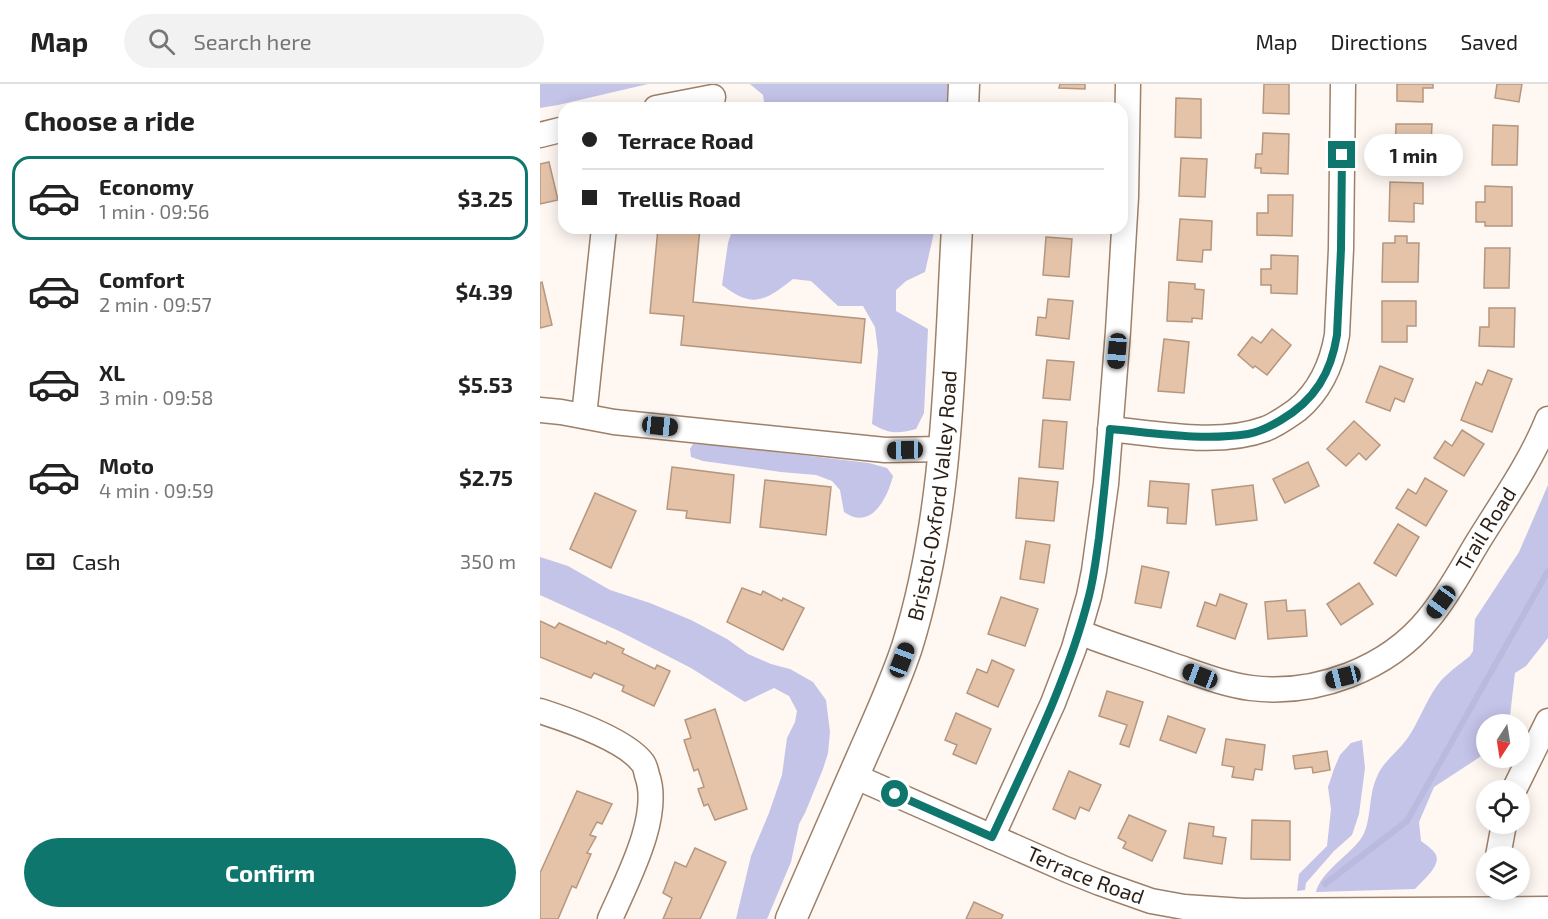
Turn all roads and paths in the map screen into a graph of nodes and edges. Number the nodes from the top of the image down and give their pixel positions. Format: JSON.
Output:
{"nodes":[{"id":1,"x":964,"y":84,"type":"edge"},
{"id":2,"x":1128,"y":84,"type":"edge"},
{"id":3,"x":1343,"y":84,"type":"edge"},
{"id":4,"x":713,"y":97,"type":"dead end"},
{"id":5,"x":687,"y":102,"type":"edge"},
{"id":6,"x":963,"y":102,"type":"edge"},
{"id":7,"x":1128,"y":102,"type":"edge"},
{"id":8,"x":558,"y":130,"type":"edge"},
{"id":9,"x":540,"y":135,"type":"edge"},
{"id":10,"x":603,"y":234,"type":"edge"},
{"id":11,"x":957,"y":234,"type":"edge"},
{"id":12,"x":1124,"y":234,"type":"edge"},
{"id":13,"x":540,"y":410,"type":"edge"},
{"id":14,"x":584,"y":416,"type":"junction"},
{"id":15,"x":1548,"y":419,"type":"edge"},
{"id":16,"x":1110,"y":429,"type":"junction"},
{"id":17,"x":943,"y":449,"type":"junction"},
{"id":18,"x":1079,"y":632,"type":"junction"},
{"id":19,"x":540,"y":711,"type":"edge"},
{"id":20,"x":1548,"y":721,"type":"edge"},
{"id":21,"x":854,"y":776,"type":"junction"},
{"id":22,"x":1519,"y":780,"type":"edge"},
{"id":23,"x":992,"y":837,"type":"junction"},
{"id":24,"x":1493,"y":900,"type":"edge"},
{"id":25,"x":1548,"y":909,"type":"edge"},
{"id":26,"x":1331,"y":915,"type":"edge"},
{"id":27,"x":610,"y":919,"type":"edge"},
{"id":28,"x":791,"y":919,"type":"edge"}],
"edges":[{"from":1,"to":6,"type":"main road"},
{"from":2,"to":7,"type":"street"},
{"from":3,"to":16,"type":"street"},
{"from":4,"to":5,"type":"street"},
{"from":8,"to":9,"type":"street"},
{"from":10,"to":14,"type":"street"},
{"from":11,"to":17,"type":"main road","name":"Bristol-Oxford Valley Road"},
{"from":12,"to":16,"type":"street"},
{"from":13,"to":14,"type":"street"},
{"from":14,"to":17,"type":"street"},
{"from":15,"to":18,"type":"street","name":"Trail Road"},
{"from":16,"to":18,"type":"street"},
{"from":17,"to":21,"type":"main road","name":"Bristol-Oxford Valley Road"},
{"from":18,"to":23,"type":"street"},
{"from":19,"to":27,"type":"street"},
{"from":20,"to":22,"type":"street"},
{"from":21,"to":23,"type":"street","name":"Terrace Road"},
{"from":21,"to":28,"type":"main road","name":"Bristol-Oxford Valley Road"},
{"from":23,"to":26,"type":"street","name":"Terrace Road"},
{"from":24,"to":25,"type":"street","name":"Terrace Road"},
{"from":24,"to":26,"type":"street","name":"Terrace Road"}]}
